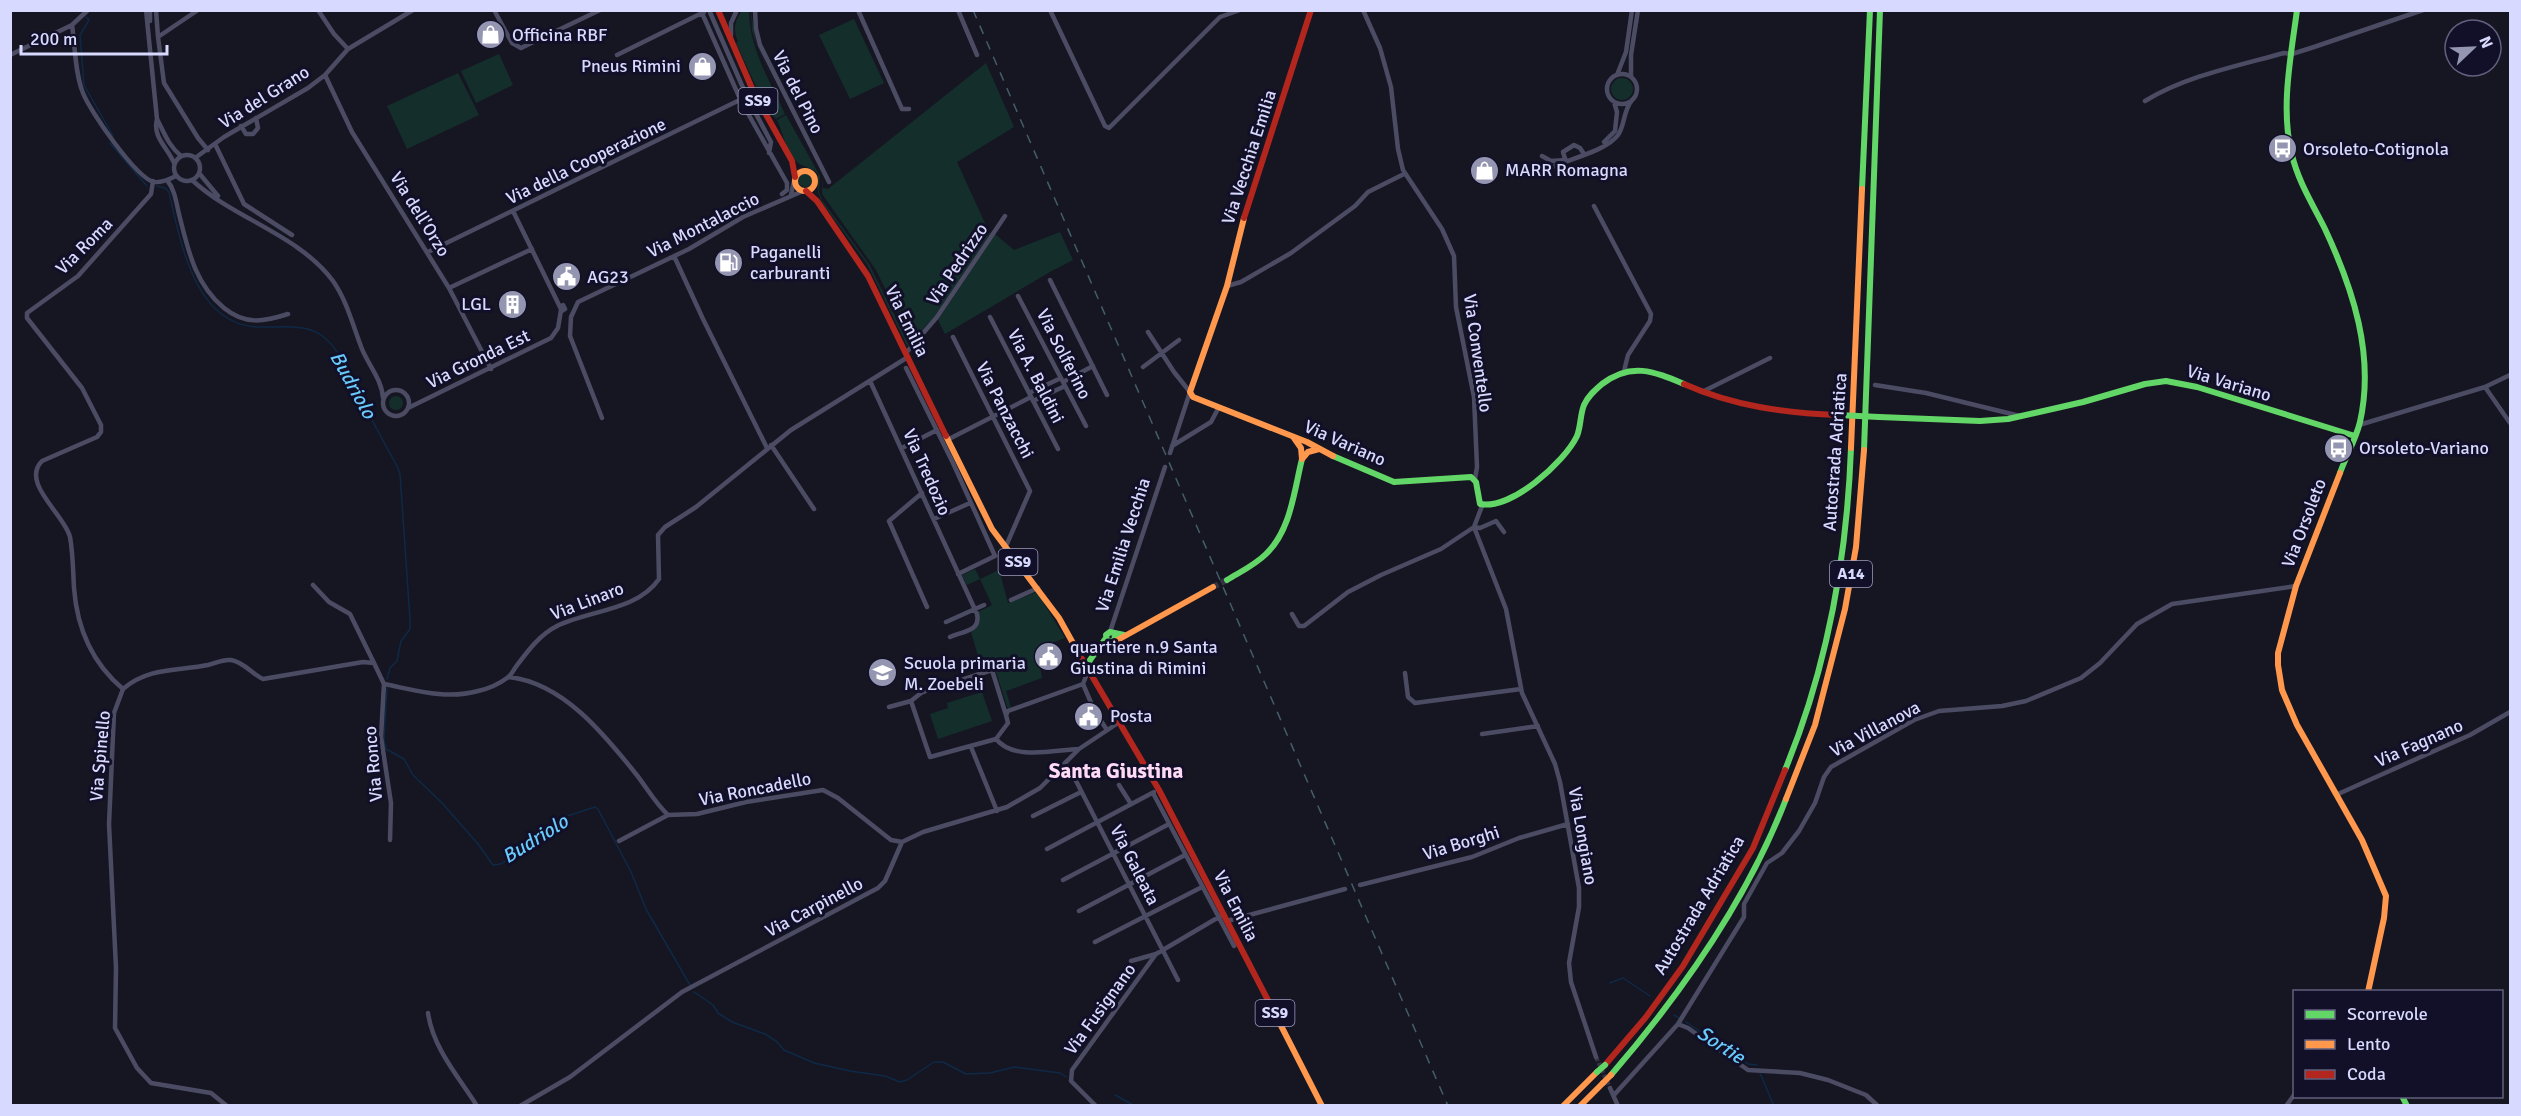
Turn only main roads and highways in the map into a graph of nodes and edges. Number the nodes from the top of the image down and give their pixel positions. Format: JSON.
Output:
{"nodes":[{"id":1,"x":718,"y":10,"type":"edge"},
{"id":2,"x":1311,"y":10,"type":"edge"},
{"id":3,"x":1870,"y":10,"type":"edge"},
{"id":4,"x":1880,"y":10,"type":"edge"},
{"id":5,"x":2297,"y":10,"type":"edge"},
{"id":6,"x":792,"y":160,"type":"junction"},
{"id":7,"x":807,"y":171,"type":"junction"},
{"id":8,"x":794,"y":179,"type":"junction"},
{"id":9,"x":814,"y":185,"type":"junction"},
{"id":10,"x":804,"y":191,"type":"junction"},
{"id":11,"x":817,"y":201,"type":"junction"},
{"id":12,"x":1190,"y":392,"type":"joint"},
{"id":13,"x":1292,"y":436,"type":"junction"},
{"id":14,"x":2355,"y":436,"type":"junction"},
{"id":15,"x":1307,"y":442,"type":"junction"},
{"id":16,"x":1301,"y":448,"type":"junction"},
{"id":17,"x":1321,"y":449,"type":"junction"},
{"id":18,"x":1308,"y":452,"type":"junction"},
{"id":19,"x":1302,"y":459,"type":"junction"},
{"id":20,"x":1227,"y":579,"type":"tunnel mouth"},
{"id":21,"x":1213,"y":587,"type":"tunnel mouth"},
{"id":22,"x":1088,"y":670,"type":"junction"},
{"id":23,"x":2368,"y":990,"type":"edge"},
{"id":24,"x":1322,"y":1106,"type":"edge"},
{"id":25,"x":1563,"y":1106,"type":"edge"},
{"id":26,"x":1580,"y":1106,"type":"edge"}],
"edges":[{"from":1,"to":6,"type":"main road","name":"Via Emilia","number":"SS9"},
{"from":2,"to":12,"type":"main road","name":"Via Vecchia Emilia"},
{"from":3,"to":25,"type":"main road","name":"Autostrada Adriatica","number":"A14","bridge":true},
{"from":4,"to":26,"type":"main road","name":"Autostrada Adriatica","number":"A14","bridge":true},
{"from":5,"to":14,"type":"main road","name":"Via Orsoleto"},
{"from":6,"to":7,"type":"main road","name":"Via Emilia","number":"SS9"},
{"from":6,"to":8,"type":"main road","name":"Via Emilia","number":"SS9"},
{"from":7,"to":8,"type":"main road"},
{"from":7,"to":9,"type":"main road","name":"Via Emilia","number":"SS9"},
{"from":8,"to":10,"type":"main road","name":"Via Emilia","number":"SS9"},
{"from":9,"to":10,"type":"main road"},
{"from":9,"to":11,"type":"main road","name":"Via Emilia","number":"SS9"},
{"from":10,"to":11,"type":"main road","name":"Via Emilia","number":"SS9"},
{"from":11,"to":22,"type":"main road","name":"Via Emilia","number":"SS9"},
{"from":12,"to":13,"type":"main road","name":"Via Variano"},
{"from":13,"to":15,"type":"main road","name":"Via Variano"},
{"from":13,"to":16,"type":"main road"},
{"from":14,"to":17,"type":"main road","name":"Via Variano","bridge":true},
{"from":14,"to":23,"type":"main road","name":"Via Orsoleto"},
{"from":15,"to":16,"type":"main road"},
{"from":15,"to":17,"type":"main road","name":"Via Variano"},
{"from":15,"to":18,"type":"main road"},
{"from":16,"to":19,"type":"main road"},
{"from":17,"to":18,"type":"main road"},
{"from":18,"to":19,"type":"main road"},
{"from":19,"to":20,"type":"main road"},
{"from":21,"to":22,"type":"main road","name":"Via Emilia Vecchia"},
{"from":22,"to":24,"type":"main road","name":"Via Emilia","number":"SS9"}]}
